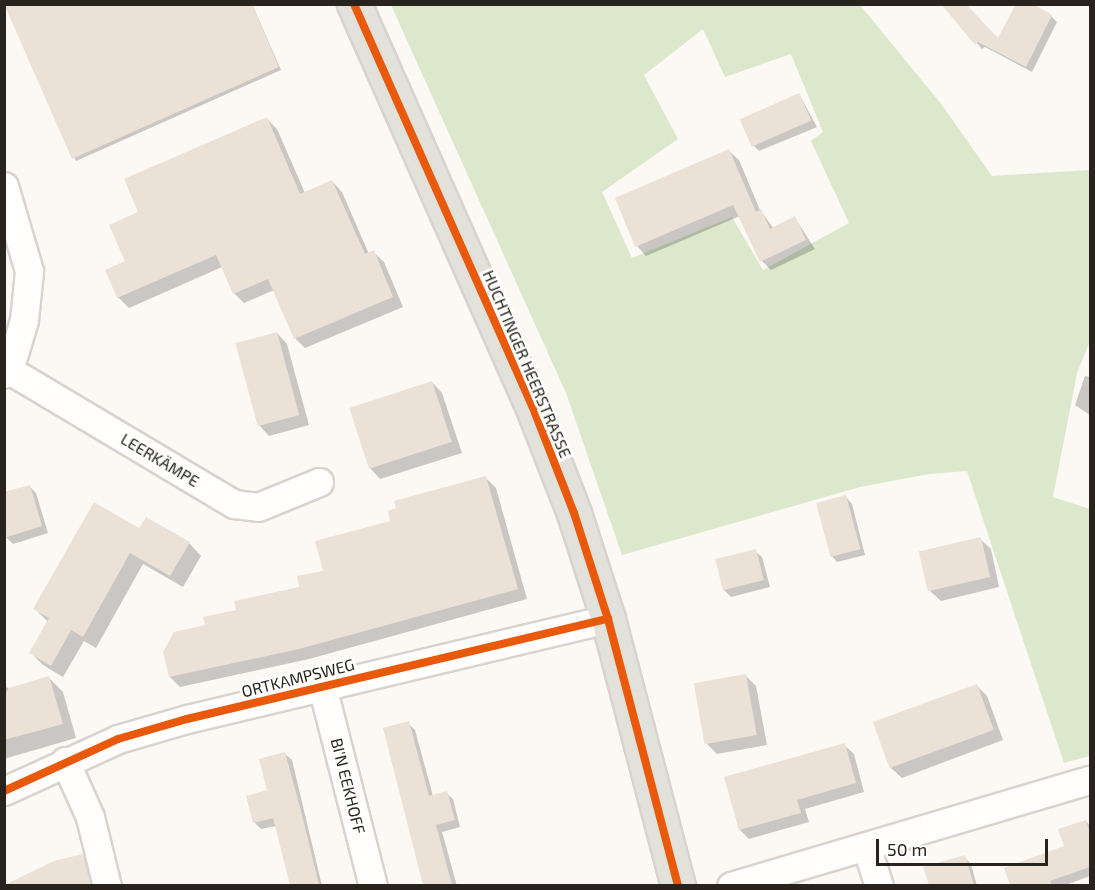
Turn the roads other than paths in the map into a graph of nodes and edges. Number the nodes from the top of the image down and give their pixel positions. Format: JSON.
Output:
{"nodes":[{"id":1,"x":354,"y":4,"type":"edge"},
{"id":2,"x":4,"y":186,"type":"edge"},
{"id":3,"x":7,"y":372,"type":"edge"},
{"id":4,"x":319,"y":482,"type":"dead end"},
{"id":5,"x":608,"y":619,"type":"junction"},
{"id":6,"x":322,"y":686,"type":"junction"},
{"id":7,"x":65,"y":761,"type":"junction"},
{"id":8,"x":1090,"y":780,"type":"edge"},
{"id":9,"x":4,"y":791,"type":"edge"},
{"id":10,"x":866,"y":846,"type":"junction"},
{"id":11,"x":107,"y":885,"type":"edge"},
{"id":12,"x":373,"y":885,"type":"edge"},
{"id":13,"x":678,"y":885,"type":"edge"},
{"id":14,"x":731,"y":885,"type":"edge"},
{"id":15,"x":879,"y":885,"type":"edge"}],
"edges":[{"from":1,"to":5,"type":"main road","name":"HUCHTINGER HEERSTRASSE"},
{"from":2,"to":3,"type":"street","name":"LEERKÄMPE"},
{"from":3,"to":4,"type":"street","name":"LEERKÄMPE"},
{"from":5,"to":6,"type":"street","name":"ORTKAMPSWEG"},
{"from":5,"to":13,"type":"main road","name":"HUCHTINGER HEERSTRASSE"},
{"from":6,"to":7,"type":"street","name":"ORTKAMPSWEG"},
{"from":6,"to":12,"type":"street","name":"BI'N EEKHOFF"},
{"from":7,"to":9,"type":"street","name":"ORTKAMPSWEG"},
{"from":7,"to":11,"type":"street"},
{"from":8,"to":10,"type":"street"},
{"from":10,"to":14,"type":"street"},
{"from":10,"to":15,"type":"street"}]}
